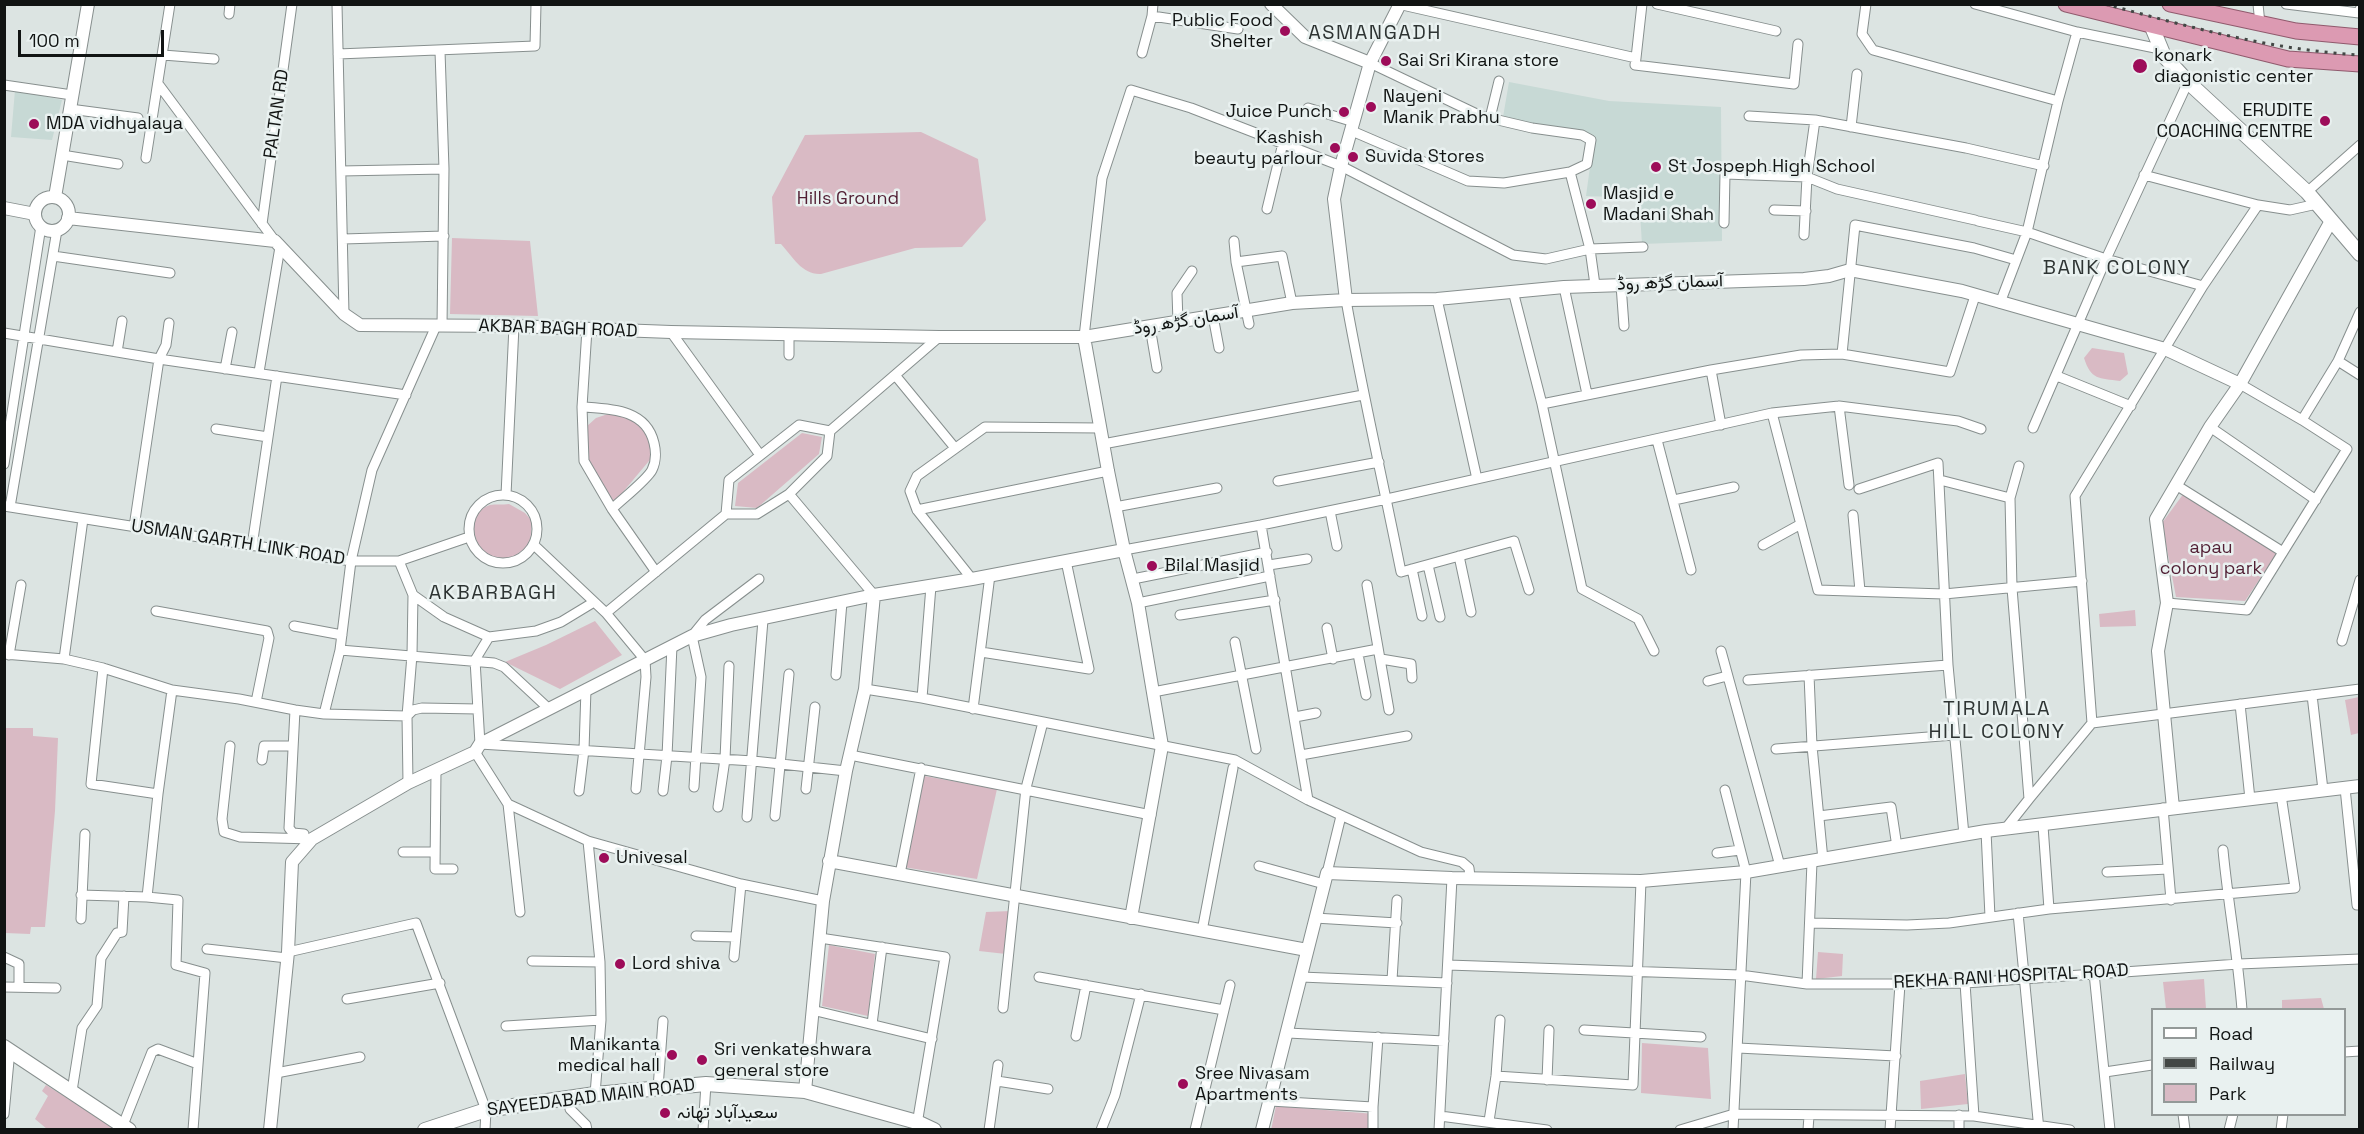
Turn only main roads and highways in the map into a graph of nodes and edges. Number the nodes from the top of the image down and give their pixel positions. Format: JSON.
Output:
{"nodes":[{"id":1,"x":2066,"y":4,"type":"edge"},
{"id":2,"x":2170,"y":4,"type":"edge"},
{"id":3,"x":2152,"y":27,"type":"junction"},
{"id":4,"x":2312,"y":33,"type":"junction"},
{"id":5,"x":2360,"y":36,"type":"edge"},
{"id":6,"x":2309,"y":60,"type":"junction"},
{"id":7,"x":2360,"y":64,"type":"edge"},
{"id":8,"x":2360,"y":254,"type":"edge"},
{"id":9,"x":7,"y":1049,"type":"edge"},
{"id":10,"x":457,"y":1124,"type":"edge"},
{"id":11,"x":916,"y":1126,"type":"edge"},
{"id":12,"x":126,"y":1127,"type":"edge"},
{"id":13,"x":425,"y":1130,"type":"edge"},
{"id":14,"x":934,"y":1130,"type":"edge"}],
"edges":[{"from":1,"to":3,"type":"highway"},
{"from":2,"to":4,"type":"highway"},
{"from":3,"to":6,"type":"highway"},
{"from":3,"to":8,"type":"main road"},
{"from":4,"to":5,"type":"highway"},
{"from":4,"to":6,"type":"highway"},
{"from":6,"to":7,"type":"highway"},
{"from":9,"to":12,"type":"main road"},
{"from":10,"to":11,"type":"main road","name":"SAYEEDABAD MAIN ROAD"},
{"from":10,"to":13,"type":"main road","name":"SAYEEDABAD MAIN ROAD"},
{"from":11,"to":14,"type":"main road","name":"SAYEEDABAD MAIN ROAD"}]}
